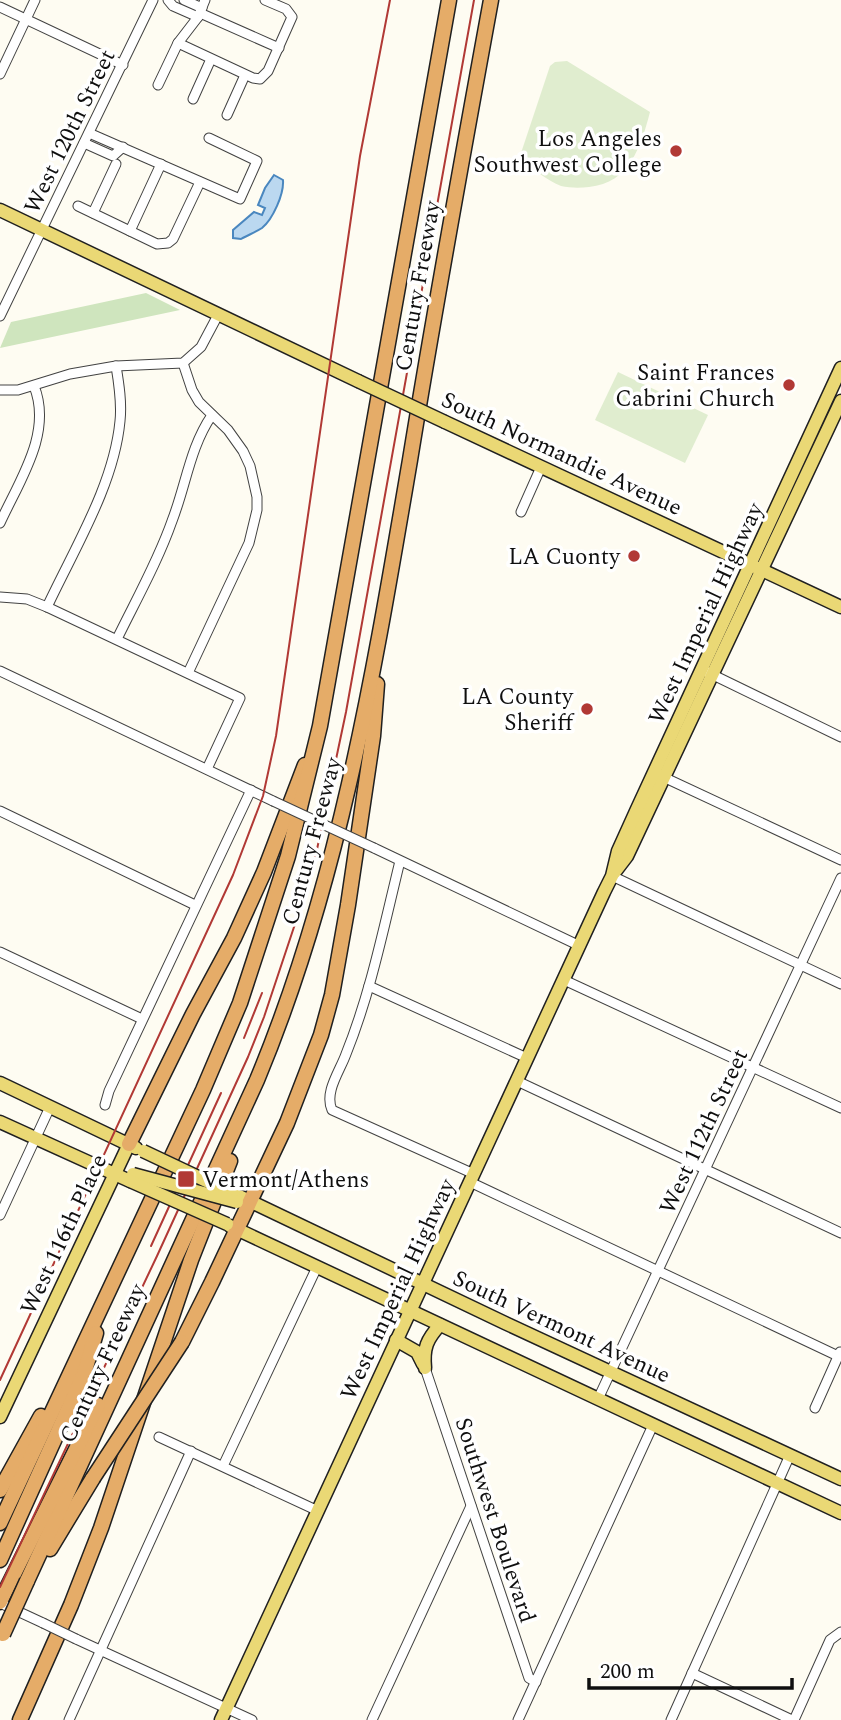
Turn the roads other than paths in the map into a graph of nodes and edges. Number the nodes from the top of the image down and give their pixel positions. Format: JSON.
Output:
{"nodes":[{"id":1,"x":35,"y":0,"type":"edge"},
{"id":2,"x":153,"y":0,"type":"edge"},
{"id":3,"x":168,"y":0,"type":"edge"},
{"id":4,"x":184,"y":0,"type":"edge"},
{"id":5,"x":265,"y":0,"type":"edge"},
{"id":6,"x":449,"y":0,"type":"edge"},
{"id":7,"x":492,"y":0,"type":"edge"},
{"id":8,"x":0,"y":7,"type":"edge"},
{"id":9,"x":201,"y":10,"type":"edge"},
{"id":10,"x":26,"y":19,"type":"junction"},
{"id":11,"x":178,"y":43,"type":"junction"},
{"id":12,"x":279,"y":48,"type":"junction"},
{"id":13,"x":211,"y":59,"type":"junction"},
{"id":14,"x":123,"y":65,"type":"junction"},
{"id":15,"x":0,"y":74,"type":"edge"},
{"id":16,"x":245,"y":75,"type":"junction"},
{"id":17,"x":159,"y":85,"type":"dead end"},
{"id":18,"x":193,"y":99,"type":"dead end"},
{"id":19,"x":227,"y":115,"type":"dead end"},
{"id":20,"x":89,"y":132,"type":"junction"},
{"id":21,"x":209,"y":138,"type":"dead end"},
{"id":22,"x":84,"y":143,"type":"junction"},
{"id":23,"x":123,"y":147,"type":"junction"},
{"id":24,"x":116,"y":164,"type":"dead end"},
{"id":25,"x":161,"y":164,"type":"junction"},
{"id":26,"x":201,"y":181,"type":"junction"},
{"id":27,"x":78,"y":206,"type":"dead end"},
{"id":28,"x":0,"y":210,"type":"edge"},
{"id":29,"x":93,"y":213,"type":"junction"},
{"id":30,"x":41,"y":230,"type":"junction"},
{"id":31,"x":130,"y":231,"type":"junction"},
{"id":32,"x":218,"y":315,"type":"junction"},
{"id":33,"x":0,"y":316,"type":"edge"},
{"id":34,"x":183,"y":363,"type":"junction"},
{"id":35,"x":116,"y":366,"type":"junction"},
{"id":36,"x":841,"y":368,"type":"edge"},
{"id":37,"x":34,"y":386,"type":"junction"},
{"id":38,"x":0,"y":390,"type":"edge"},
{"id":39,"x":841,"y":401,"type":"edge"},
{"id":40,"x":212,"y":415,"type":"junction"},
{"id":41,"x":541,"y":467,"type":"junction"},
{"id":42,"x":521,"y":512,"type":"dead end"},
{"id":43,"x":0,"y":523,"type":"edge"},
{"id":44,"x":757,"y":567,"type":"junction"},
{"id":45,"x":0,"y":597,"type":"edge"},
{"id":46,"x":47,"y":607,"type":"junction"},
{"id":47,"x":841,"y":607,"type":"edge"},
{"id":48,"x":117,"y":639,"type":"junction"},
{"id":49,"x":376,"y":655,"type":"junction"},
{"id":50,"x":0,"y":671,"type":"edge"},
{"id":51,"x":707,"y":672,"type":"junction"},
{"id":52,"x":188,"y":673,"type":"junction"},
{"id":53,"x":320,"y":726,"type":"junction"},
{"id":54,"x":841,"y":737,"type":"edge"},
{"id":55,"x":207,"y":769,"type":"junction"},
{"id":56,"x":659,"y":775,"type":"junction"},
{"id":57,"x":251,"y":790,"type":"junction"},
{"id":58,"x":645,"y":790,"type":"junction"},
{"id":59,"x":0,"y":811,"type":"edge"},
{"id":60,"x":627,"y":856,"type":"junction"},
{"id":61,"x":841,"y":860,"type":"edge"},
{"id":62,"x":400,"y":861,"type":"junction"},
{"id":63,"x":611,"y":877,"type":"junction"},
{"id":64,"x":841,"y":878,"type":"edge"},
{"id":65,"x":195,"y":905,"type":"junction"},
{"id":66,"x":579,"y":946,"type":"junction"},
{"id":67,"x":0,"y":952,"type":"edge"},
{"id":68,"x":801,"y":965,"type":"junction"},
{"id":69,"x":564,"y":980,"type":"junction"},
{"id":70,"x":841,"y":984,"type":"edge"},
{"id":71,"x":369,"y":986,"type":"junction"},
{"id":72,"x":290,"y":997,"type":"junction"},
{"id":73,"x":142,"y":1019,"type":"junction"},
{"id":74,"x":527,"y":1058,"type":"junction"},
{"id":75,"x":753,"y":1067,"type":"junction"},
{"id":76,"x":517,"y":1081,"type":"junction"},
{"id":77,"x":0,"y":1083,"type":"edge"},
{"id":78,"x":105,"y":1105,"type":"dead end"},
{"id":79,"x":50,"y":1107,"type":"junction"},
{"id":80,"x":841,"y":1108,"type":"edge"},
{"id":81,"x":0,"y":1122,"type":"edge"},
{"id":82,"x":36,"y":1139,"type":"junction"},
{"id":83,"x":129,"y":1144,"type":"junction"},
{"id":84,"x":706,"y":1169,"type":"junction"},
{"id":85,"x":114,"y":1174,"type":"junction"},
{"id":86,"x":132,"y":1177,"type":"junction"},
{"id":87,"x":472,"y":1178,"type":"junction"},
{"id":88,"x":242,"y":1200,"type":"junction"},
{"id":89,"x":0,"y":1215,"type":"edge"},
{"id":90,"x":232,"y":1227,"type":"junction"},
{"id":91,"x":841,"y":1233,"type":"edge"},
{"id":92,"x":317,"y":1267,"type":"junction"},
{"id":93,"x":659,"y":1271,"type":"junction"},
{"id":94,"x":422,"y":1284,"type":"junction"},
{"id":95,"x":108,"y":1292,"type":"junction"},
{"id":96,"x":410,"y":1310,"type":"junction"},
{"id":97,"x":440,"y":1325,"type":"junction"},
{"id":98,"x":85,"y":1339,"type":"junction"},
{"id":99,"x":396,"y":1340,"type":"junction"},
{"id":100,"x":840,"y":1354,"type":"edge"},
{"id":101,"x":425,"y":1368,"type":"junction"},
{"id":102,"x":612,"y":1371,"type":"junction"},
{"id":103,"x":598,"y":1399,"type":"junction"},
{"id":104,"x":815,"y":1408,"type":"dead end"},
{"id":105,"x":0,"y":1417,"type":"edge"},
{"id":106,"x":653,"y":1425,"type":"junction"},
{"id":107,"x":159,"y":1437,"type":"dead end"},
{"id":108,"x":191,"y":1451,"type":"junction"},
{"id":109,"x":790,"y":1455,"type":"junction"},
{"id":110,"x":223,"y":1466,"type":"junction"},
{"id":111,"x":841,"y":1479,"type":"edge"},
{"id":112,"x":778,"y":1483,"type":"junction"},
{"id":113,"x":0,"y":1490,"type":"edge"},
{"id":114,"x":471,"y":1506,"type":"junction"},
{"id":115,"x":316,"y":1510,"type":"junction"},
{"id":116,"x":841,"y":1513,"type":"edge"},
{"id":117,"x":0,"y":1523,"type":"edge"},
{"id":118,"x":0,"y":1560,"type":"edge"},
{"id":119,"x":21,"y":1578,"type":"junction"},
{"id":120,"x":0,"y":1602,"type":"edge"},
{"id":121,"x":841,"y":1632,"type":"edge"},
{"id":122,"x":2,"y":1637,"type":"edge"},
{"id":123,"x":101,"y":1651,"type":"junction"},
{"id":124,"x":692,"y":1673,"type":"junction"},
{"id":125,"x":536,"y":1682,"type":"junction"},
{"id":126,"x":226,"y":1708,"type":"junction"},
{"id":127,"x":20,"y":1720,"type":"edge"},
{"id":128,"x":69,"y":1720,"type":"edge"},
{"id":129,"x":221,"y":1720,"type":"edge"},
{"id":130,"x":252,"y":1720,"type":"edge"},
{"id":131,"x":372,"y":1720,"type":"edge"},
{"id":132,"x":518,"y":1720,"type":"edge"},
{"id":133,"x":671,"y":1720,"type":"edge"},
{"id":134,"x":793,"y":1720,"type":"edge"}],
"edges":[{"from":1,"to":10,"type":"street"},
{"from":2,"to":14,"type":"street","name":"West 120th Street"},
{"from":3,"to":9,"type":"street"},
{"from":4,"to":9,"type":"street"},
{"from":5,"to":12,"type":"street"},
{"from":6,"to":53,"type":"highway","name":"Century Freeway"},
{"from":7,"to":49,"type":"highway","name":"Century Freeway"},
{"from":8,"to":10,"type":"street"},
{"from":9,"to":11,"type":"street"},
{"from":9,"to":12,"type":"street"},
{"from":10,"to":14,"type":"street"},
{"from":10,"to":15,"type":"street"},
{"from":11,"to":13,"type":"street"},
{"from":11,"to":17,"type":"street"},
{"from":12,"to":16,"type":"street"},
{"from":13,"to":16,"type":"street"},
{"from":13,"to":18,"type":"street"},
{"from":14,"to":20,"type":"street","name":"West 120th Street"},
{"from":16,"to":19,"type":"street"},
{"from":20,"to":22,"type":"street","name":"West 120th Street"},
{"from":20,"to":23,"type":"street"},
{"from":21,"to":26,"type":"street"},
{"from":22,"to":23,"type":"street"},
{"from":22,"to":30,"type":"street","name":"West 120th Street"},
{"from":23,"to":25,"type":"street"},
{"from":24,"to":29,"type":"street"},
{"from":25,"to":26,"type":"street"},
{"from":25,"to":31,"type":"street"},
{"from":26,"to":31,"type":"street"},
{"from":27,"to":29,"type":"street"},
{"from":28,"to":30,"type":"main road","name":"South Normandie Avenue"},
{"from":29,"to":31,"type":"street"},
{"from":30,"to":32,"type":"main road","name":"South Normandie Avenue"},
{"from":30,"to":33,"type":"street","name":"West 120th Street"},
{"from":32,"to":34,"type":"street"},
{"from":32,"to":41,"type":"main road","name":"South Normandie Avenue","bridge":true},
{"from":34,"to":35,"type":"street"},
{"from":34,"to":40,"type":"street"},
{"from":35,"to":37,"type":"street"},
{"from":35,"to":46,"type":"street"},
{"from":36,"to":44,"type":"main road","name":"West Imperial Highway"},
{"from":37,"to":38,"type":"street"},
{"from":37,"to":43,"type":"street"},
{"from":39,"to":44,"type":"main road","name":"West Imperial Highway"},
{"from":40,"to":48,"type":"street"},
{"from":40,"to":52,"type":"street"},
{"from":41,"to":42,"type":"street"},
{"from":41,"to":44,"type":"main road","name":"South Normandie Avenue"},
{"from":44,"to":47,"type":"main road","name":"South Normandie Avenue"},
{"from":44,"to":51,"type":"main road","name":"West Imperial Highway"},
{"from":45,"to":46,"type":"street"},
{"from":46,"to":48,"type":"street"},
{"from":48,"to":52,"type":"street"},
{"from":49,"to":72,"type":"highway","name":"Century Freeway"},
{"from":49,"to":88,"type":"highway"},
{"from":50,"to":55,"type":"street"},
{"from":51,"to":54,"type":"street"},
{"from":51,"to":56,"type":"main road","name":"West Imperial Highway"},
{"from":52,"to":55,"type":"street"},
{"from":53,"to":83,"type":"highway"},
{"from":53,"to":95,"type":"highway","name":"Century Freeway"},
{"from":55,"to":57,"type":"street"},
{"from":56,"to":58,"type":"main road","name":"West Imperial Highway"},
{"from":56,"to":60,"type":"main road","name":"West Imperial Highway"},
{"from":56,"to":61,"type":"street"},
{"from":57,"to":62,"type":"street","bridge":true},
{"from":57,"to":65,"type":"street"},
{"from":58,"to":60,"type":"main road"},
{"from":58,"to":63,"type":"main road","name":"West Imperial Highway"},
{"from":59,"to":65,"type":"street"},
{"from":60,"to":63,"type":"main road","name":"West Imperial Highway"},
{"from":62,"to":66,"type":"street"},
{"from":62,"to":71,"type":"street"},
{"from":63,"to":66,"type":"main road","name":"West Imperial Highway"},
{"from":63,"to":68,"type":"street"},
{"from":64,"to":68,"type":"street","name":"West 112th Street"},
{"from":65,"to":73,"type":"street"},
{"from":66,"to":69,"type":"main road","name":"West Imperial Highway"},
{"from":67,"to":73,"type":"street"},
{"from":68,"to":70,"type":"street"},
{"from":68,"to":75,"type":"street","name":"West 112th Street"},
{"from":69,"to":74,"type":"main road","name":"West Imperial Highway"},
{"from":69,"to":75,"type":"street"},
{"from":71,"to":74,"type":"street"},
{"from":71,"to":87,"type":"street"},
{"from":72,"to":119,"type":"highway","name":"Century Freeway"},
{"from":72,"to":127,"type":"highway"},
{"from":73,"to":78,"type":"street"},
{"from":74,"to":76,"type":"main road","name":"West Imperial Highway"},
{"from":75,"to":80,"type":"street"},
{"from":75,"to":84,"type":"street","name":"West 112th Street"},
{"from":76,"to":84,"type":"street"},
{"from":76,"to":87,"type":"main road","name":"West Imperial Highway"},
{"from":77,"to":79,"type":"main road","name":"South Vermont Avenue"},
{"from":79,"to":82,"type":"street"},
{"from":79,"to":83,"type":"main road","name":"South Vermont Avenue"},
{"from":81,"to":82,"type":"main road"},
{"from":82,"to":85,"type":"main road"},
{"from":82,"to":89,"type":"street"},
{"from":83,"to":85,"type":"main road","name":"West 116th Place"},
{"from":83,"to":88,"type":"main road","name":"South Vermont Avenue","bridge":true},
{"from":84,"to":91,"type":"street"},
{"from":84,"to":93,"type":"street","name":"West 112th Street"},
{"from":85,"to":86,"type":"main road"},
{"from":85,"to":105,"type":"main road","name":"West 116th Place"},
{"from":86,"to":88,"type":"main road","bridge":true},
{"from":86,"to":90,"type":"main road","bridge":true},
{"from":87,"to":93,"type":"street"},
{"from":87,"to":94,"type":"main road","name":"West Imperial Highway"},
{"from":88,"to":90,"type":"highway"},
{"from":88,"to":94,"type":"main road","name":"South Vermont Avenue"},
{"from":90,"to":92,"type":"main road"},
{"from":90,"to":119,"type":"highway","bridge":true},
{"from":92,"to":96,"type":"main road"},
{"from":92,"to":110,"type":"street"},
{"from":93,"to":100,"type":"street"},
{"from":93,"to":102,"type":"street","name":"West 112th Street"},
{"from":94,"to":96,"type":"main road","name":"West Imperial Highway"},
{"from":94,"to":102,"type":"main road","name":"South Vermont Avenue"},
{"from":95,"to":98,"type":"highway","name":"Century Freeway"},
{"from":95,"to":118,"type":"highway"},
{"from":96,"to":97,"type":"main road"},
{"from":96,"to":99,"type":"main road","name":"West Imperial Highway"},
{"from":97,"to":101,"type":"main road"},
{"from":97,"to":103,"type":"main road"},
{"from":98,"to":113,"type":"highway"},
{"from":98,"to":117,"type":"highway","name":"Century Freeway"},
{"from":99,"to":101,"type":"main road"},
{"from":99,"to":115,"type":"main road","name":"West Imperial Highway"},
{"from":100,"to":104,"type":"street"},
{"from":101,"to":114,"type":"street","name":"Southwest Boulevard"},
{"from":102,"to":103,"type":"street","name":"West 112th Street"},
{"from":102,"to":109,"type":"main road","name":"South Vermont Avenue"},
{"from":103,"to":106,"type":"main road"},
{"from":106,"to":112,"type":"main road"},
{"from":106,"to":125,"type":"street"},
{"from":107,"to":108,"type":"street"},
{"from":108,"to":110,"type":"street"},
{"from":108,"to":123,"type":"street"},
{"from":109,"to":111,"type":"main road","name":"South Vermont Avenue"},
{"from":109,"to":112,"type":"street"},
{"from":110,"to":115,"type":"street"},
{"from":112,"to":116,"type":"main road"},
{"from":112,"to":124,"type":"street"},
{"from":114,"to":125,"type":"street","name":"Southwest Boulevard"},
{"from":114,"to":131,"type":"street"},
{"from":115,"to":126,"type":"main road","name":"West Imperial Highway"},
{"from":119,"to":120,"type":"highway"},
{"from":119,"to":122,"type":"highway","name":"Century Freeway","bridge":true},
{"from":120,"to":123,"type":"street","bridge":true},
{"from":121,"to":134,"type":"street"},
{"from":123,"to":126,"type":"street"},
{"from":123,"to":128,"type":"street"},
{"from":124,"to":133,"type":"street"},
{"from":124,"to":134,"type":"street"},
{"from":125,"to":132,"type":"street"},
{"from":126,"to":129,"type":"main road","name":"West Imperial Highway"},
{"from":126,"to":130,"type":"street"}]}
